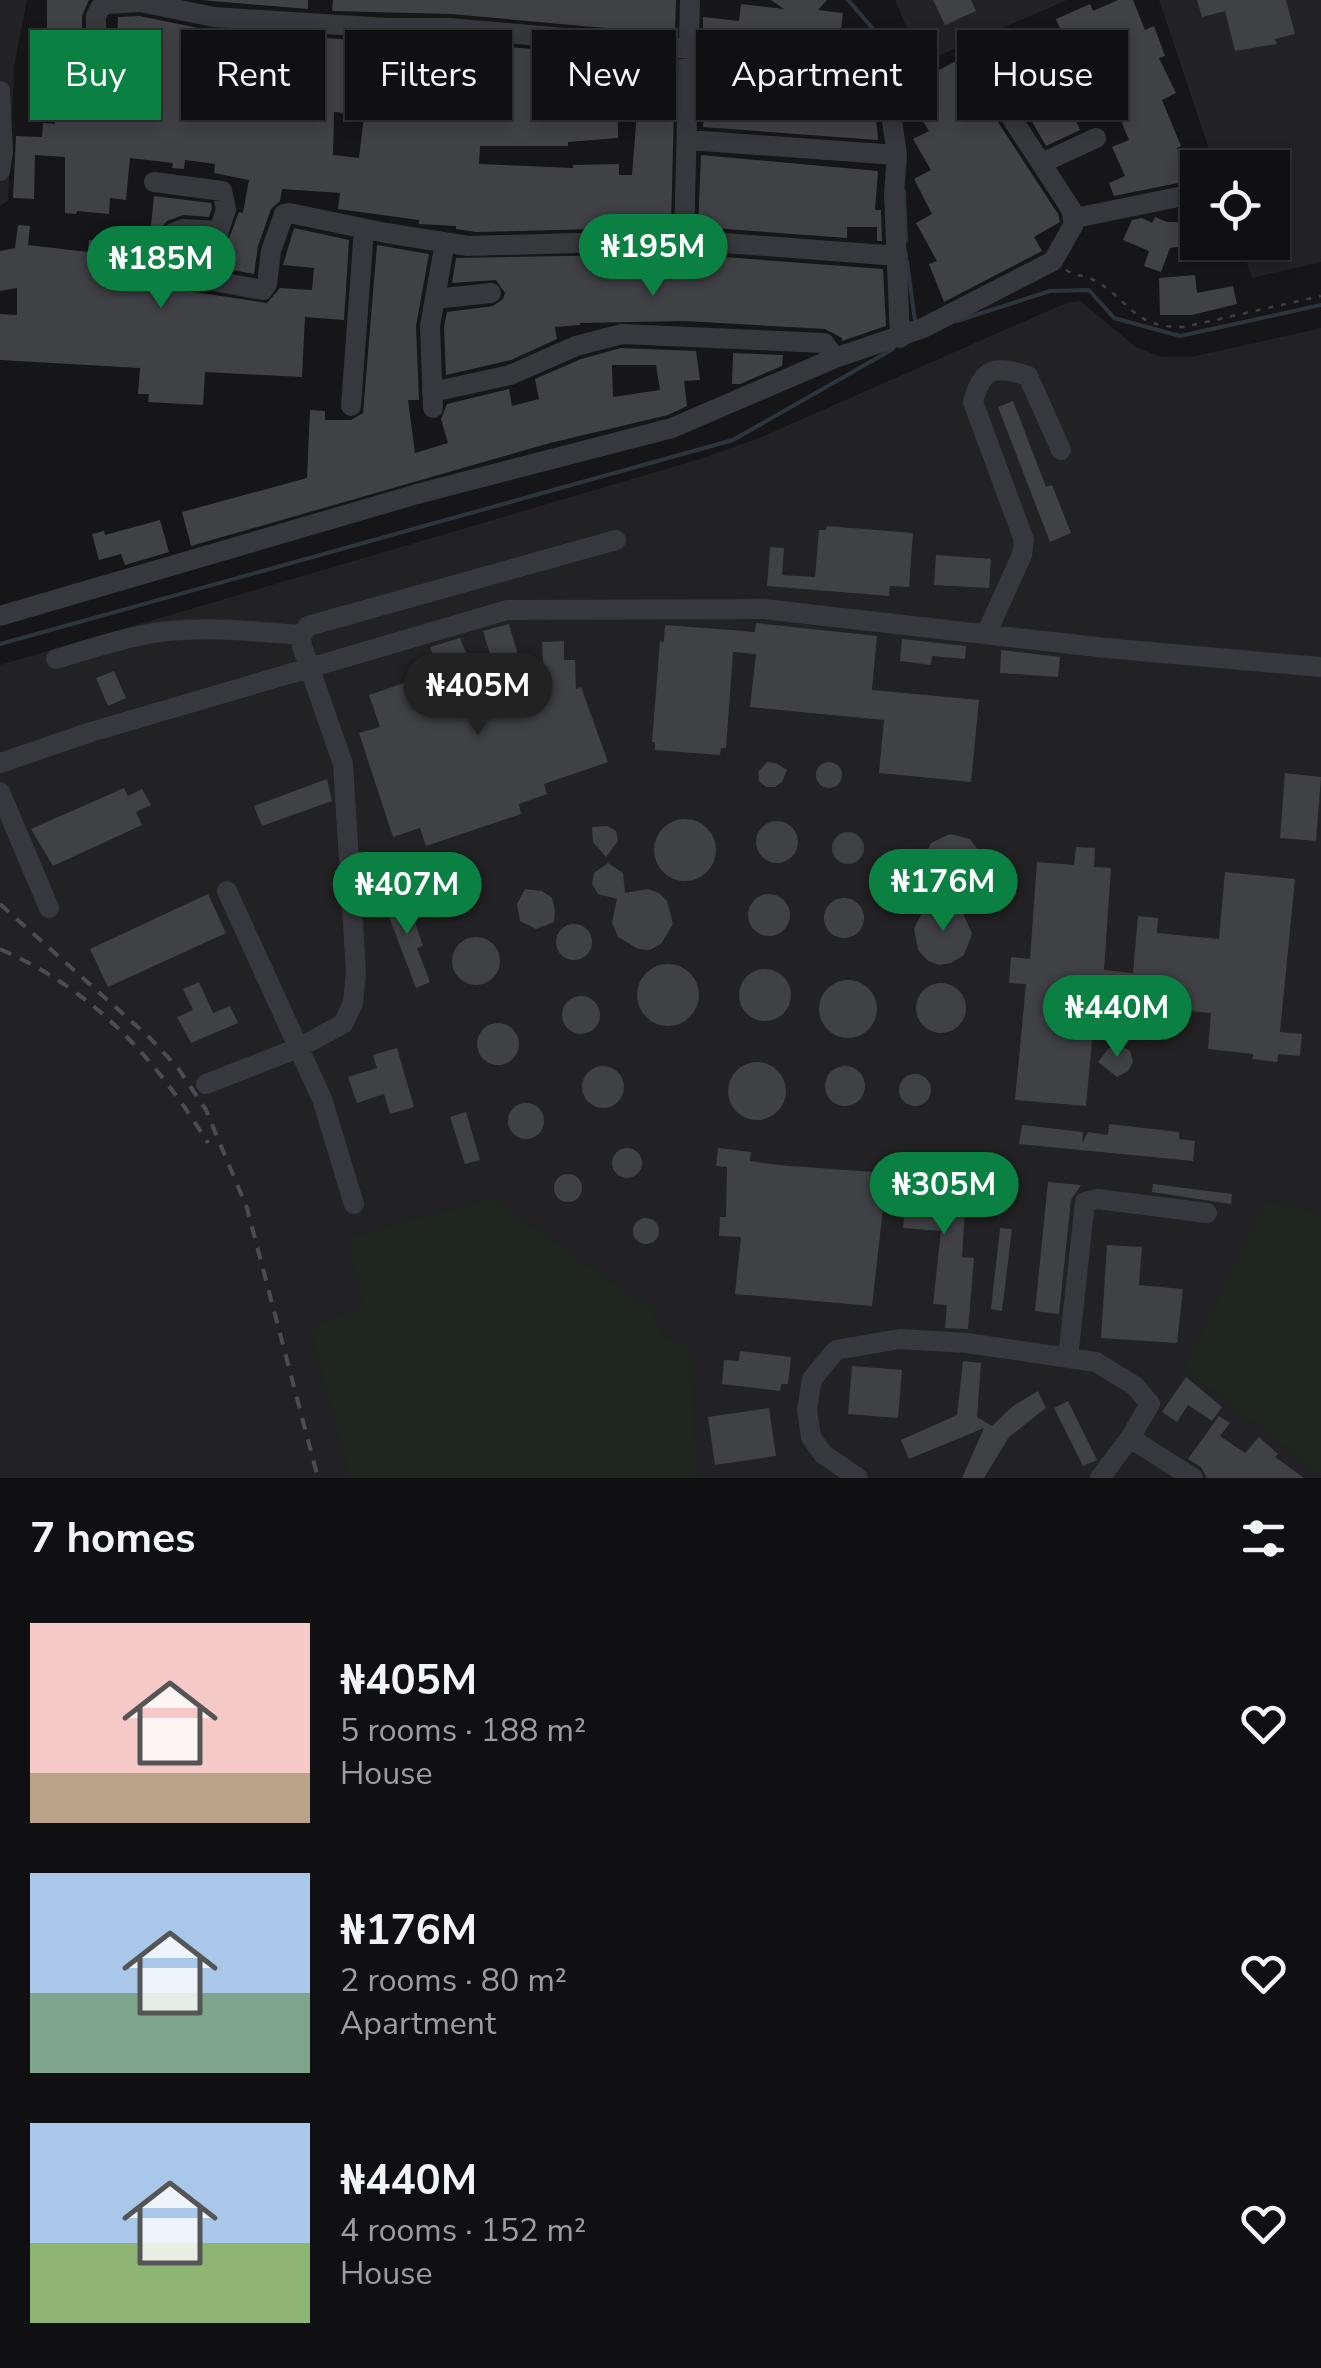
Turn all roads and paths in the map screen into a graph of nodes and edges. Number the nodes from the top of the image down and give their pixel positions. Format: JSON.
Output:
{"nodes":[{"id":1,"x":312,"y":0,"type":"edge"},
{"id":2,"x":690,"y":0,"type":"edge"},
{"id":3,"x":140,"y":1,"type":"edge"},
{"id":4,"x":308,"y":23,"type":"junction"},
{"id":5,"x":96,"y":30,"type":"edge"},
{"id":6,"x":688,"y":48,"type":"junction"},
{"id":7,"x":0,"y":91,"type":"edge"},
{"id":8,"x":1013,"y":120,"type":"edge"},
{"id":9,"x":1096,"y":138,"type":"dead end"},
{"id":10,"x":688,"y":140,"type":"junction"},
{"id":11,"x":897,"y":155,"type":"junction"},
{"id":12,"x":1042,"y":163,"type":"junction"},
{"id":13,"x":0,"y":171,"type":"edge"},
{"id":14,"x":154,"y":182,"type":"dead end"},
{"id":15,"x":1180,"y":197,"type":"edge"},
{"id":16,"x":1075,"y":218,"type":"junction"},
{"id":17,"x":364,"y":228,"type":"junction"},
{"id":18,"x":684,"y":240,"type":"junction"},
{"id":19,"x":445,"y":242,"type":"junction"},
{"id":20,"x":898,"y":256,"type":"junction"},
{"id":21,"x":1053,"y":260,"type":"junction"},
{"id":22,"x":144,"y":268,"type":"dead end"},
{"id":23,"x":165,"y":274,"type":"junction"},
{"id":24,"x":491,"y":293,"type":"dead end"},
{"id":25,"x":1321,"y":296,"type":"edge"},
{"id":26,"x":435,"y":299,"type":"junction"},
{"id":27,"x":912,"y":332,"type":"junction"},
{"id":28,"x":835,"y":358,"type":"junction"},
{"id":29,"x":350,"y":406,"type":"dead end"},
{"id":30,"x":1061,"y":450,"type":"dead end"},
{"id":31,"x":616,"y":540,"type":"dead end"},
{"id":32,"x":0,"y":616,"type":"edge"},
{"id":33,"x":986,"y":634,"type":"junction"},
{"id":34,"x":301,"y":635,"type":"junction"},
{"id":35,"x":56,"y":659,"type":"dead end"},
{"id":36,"x":1321,"y":667,"type":"edge"},
{"id":37,"x":311,"y":670,"type":"junction"},
{"id":38,"x":0,"y":763,"type":"edge"},
{"id":39,"x":0,"y":792,"type":"edge"},
{"id":40,"x":227,"y":892,"type":"dead end"},
{"id":41,"x":49,"y":908,"type":"dead end"},
{"id":42,"x":298,"y":1048,"type":"junction"},
{"id":43,"x":206,"y":1084,"type":"dead end"},
{"id":44,"x":354,"y":1204,"type":"dead end"},
{"id":45,"x":1207,"y":1214,"type":"dead end"},
{"id":46,"x":1068,"y":1358,"type":"junction"},
{"id":47,"x":1130,"y":1438,"type":"junction"},
{"id":48,"x":858,"y":1478,"type":"edge"},
{"id":49,"x":1100,"y":1478,"type":"edge"},
{"id":50,"x":1193,"y":1478,"type":"edge"}],
"edges":[{"from":1,"to":4,"type":"street"},
{"from":2,"to":6,"type":"street"},
{"from":3,"to":4,"type":"street"},
{"from":3,"to":5,"type":"street"},
{"from":4,"to":6,"type":"street"},
{"from":6,"to":10,"type":"street"},
{"from":6,"to":11,"type":"street"},
{"from":7,"to":13,"type":"street"},
{"from":8,"to":12,"type":"street"},
{"from":9,"to":12,"type":"street"},
{"from":10,"to":11,"type":"street"},
{"from":10,"to":18,"type":"street"},
{"from":11,"to":20,"type":"street"},
{"from":12,"to":16,"type":"street"},
{"from":14,"to":23,"type":"street"},
{"from":15,"to":16,"type":"street"},
{"from":16,"to":21,"type":"street"},
{"from":17,"to":19,"type":"street"},
{"from":17,"to":23,"type":"street"},
{"from":17,"to":29,"type":"street"},
{"from":18,"to":19,"type":"street"},
{"from":18,"to":20,"type":"street"},
{"from":19,"to":26,"type":"street"},
{"from":20,"to":27,"type":"street"},
{"from":21,"to":25,"type":"path"},
{"from":21,"to":27,"type":"street"},
{"from":22,"to":23,"type":"street"},
{"from":24,"to":26,"type":"street"},
{"from":26,"to":28,"type":"street"},
{"from":27,"to":28,"type":"street"},
{"from":28,"to":32,"type":"street"},
{"from":30,"to":33,"type":"street"},
{"from":31,"to":34,"type":"street"},
{"from":33,"to":36,"type":"street"},
{"from":33,"to":37,"type":"street"},
{"from":34,"to":35,"type":"street"},
{"from":34,"to":37,"type":"street"},
{"from":37,"to":38,"type":"street"},
{"from":37,"to":42,"type":"street"},
{"from":39,"to":41,"type":"street"},
{"from":40,"to":42,"type":"street"},
{"from":42,"to":43,"type":"street"},
{"from":42,"to":44,"type":"street"},
{"from":45,"to":46,"type":"street"},
{"from":46,"to":47,"type":"street"},
{"from":46,"to":48,"type":"street"},
{"from":47,"to":49,"type":"street"},
{"from":47,"to":50,"type":"street"}]}
